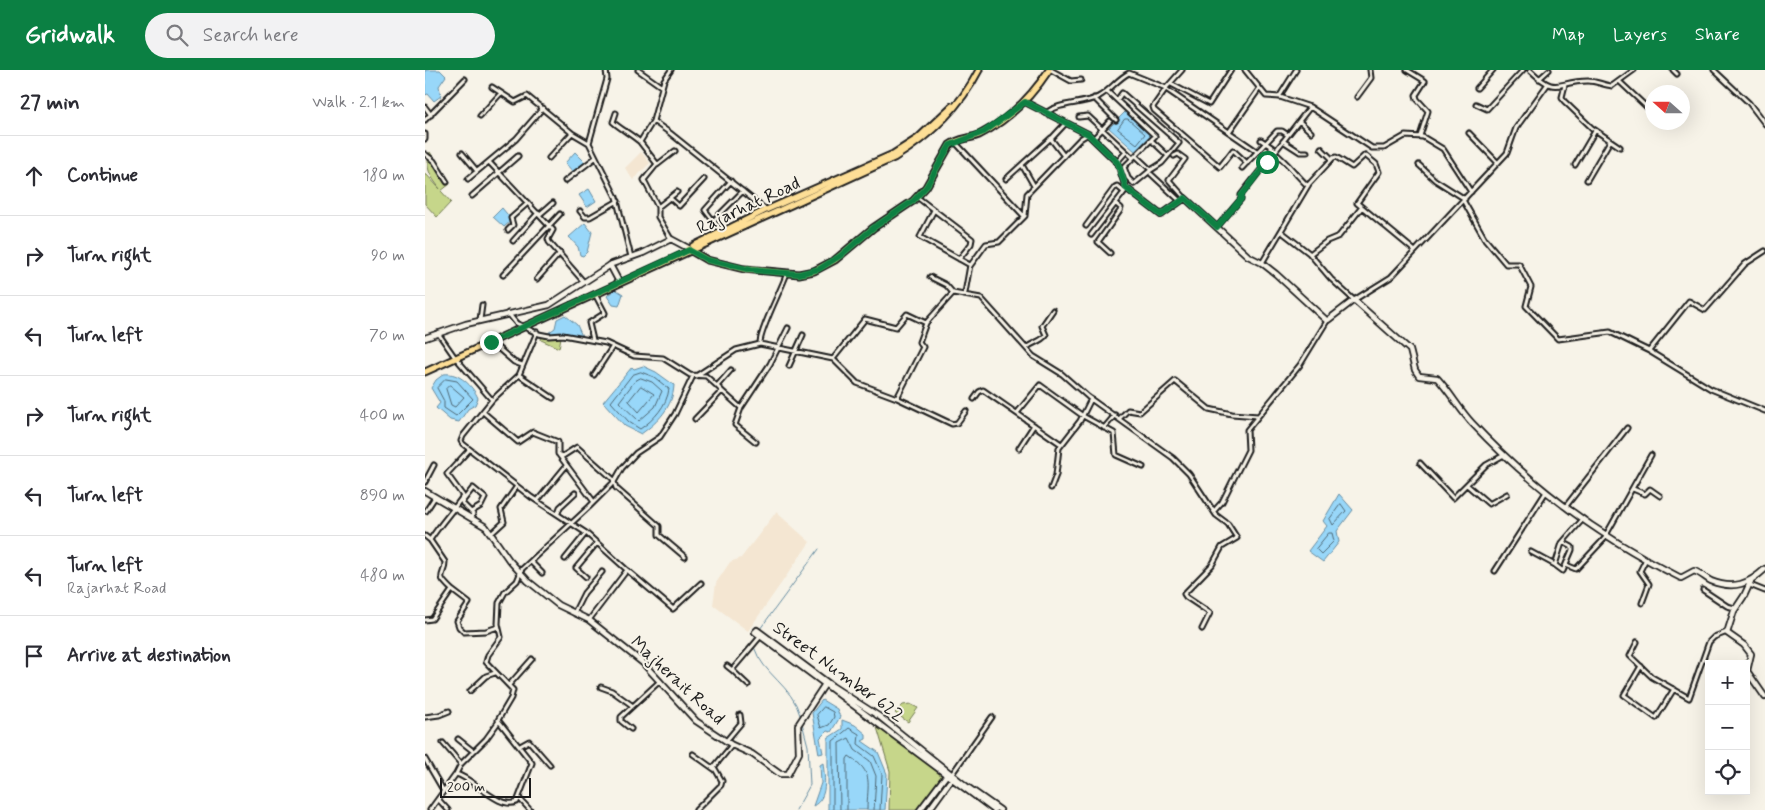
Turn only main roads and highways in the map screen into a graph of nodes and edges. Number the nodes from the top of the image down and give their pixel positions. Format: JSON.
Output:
{"nodes":[{"id":1,"x":978,"y":70,"type":"edge"},
{"id":2,"x":1050,"y":70,"type":"edge"},
{"id":3,"x":723,"y":234,"type":"junction"},
{"id":4,"x":689,"y":249,"type":"junction"},
{"id":5,"x":522,"y":326,"type":"junction"},
{"id":6,"x":455,"y":357,"type":"junction"},
{"id":7,"x":425,"y":370,"type":"edge"}],
"edges":[{"from":1,"to":3,"type":"main road","name":"Rajarhat Road"},
{"from":1,"to":3,"type":"main road"},
{"from":2,"to":4,"type":"main road"},
{"from":3,"to":4,"type":"main road"},
{"from":4,"to":5,"type":"main road","name":"Rajarhat Road"},
{"from":4,"to":5,"type":"main road","name":"Rajarhat Road"},
{"from":5,"to":6,"type":"main road","name":"Rajarhat Road"},
{"from":5,"to":6,"type":"main road","name":"Rajarhat Road"},
{"from":6,"to":7,"type":"main road","name":"Rajarhat Road"}]}
